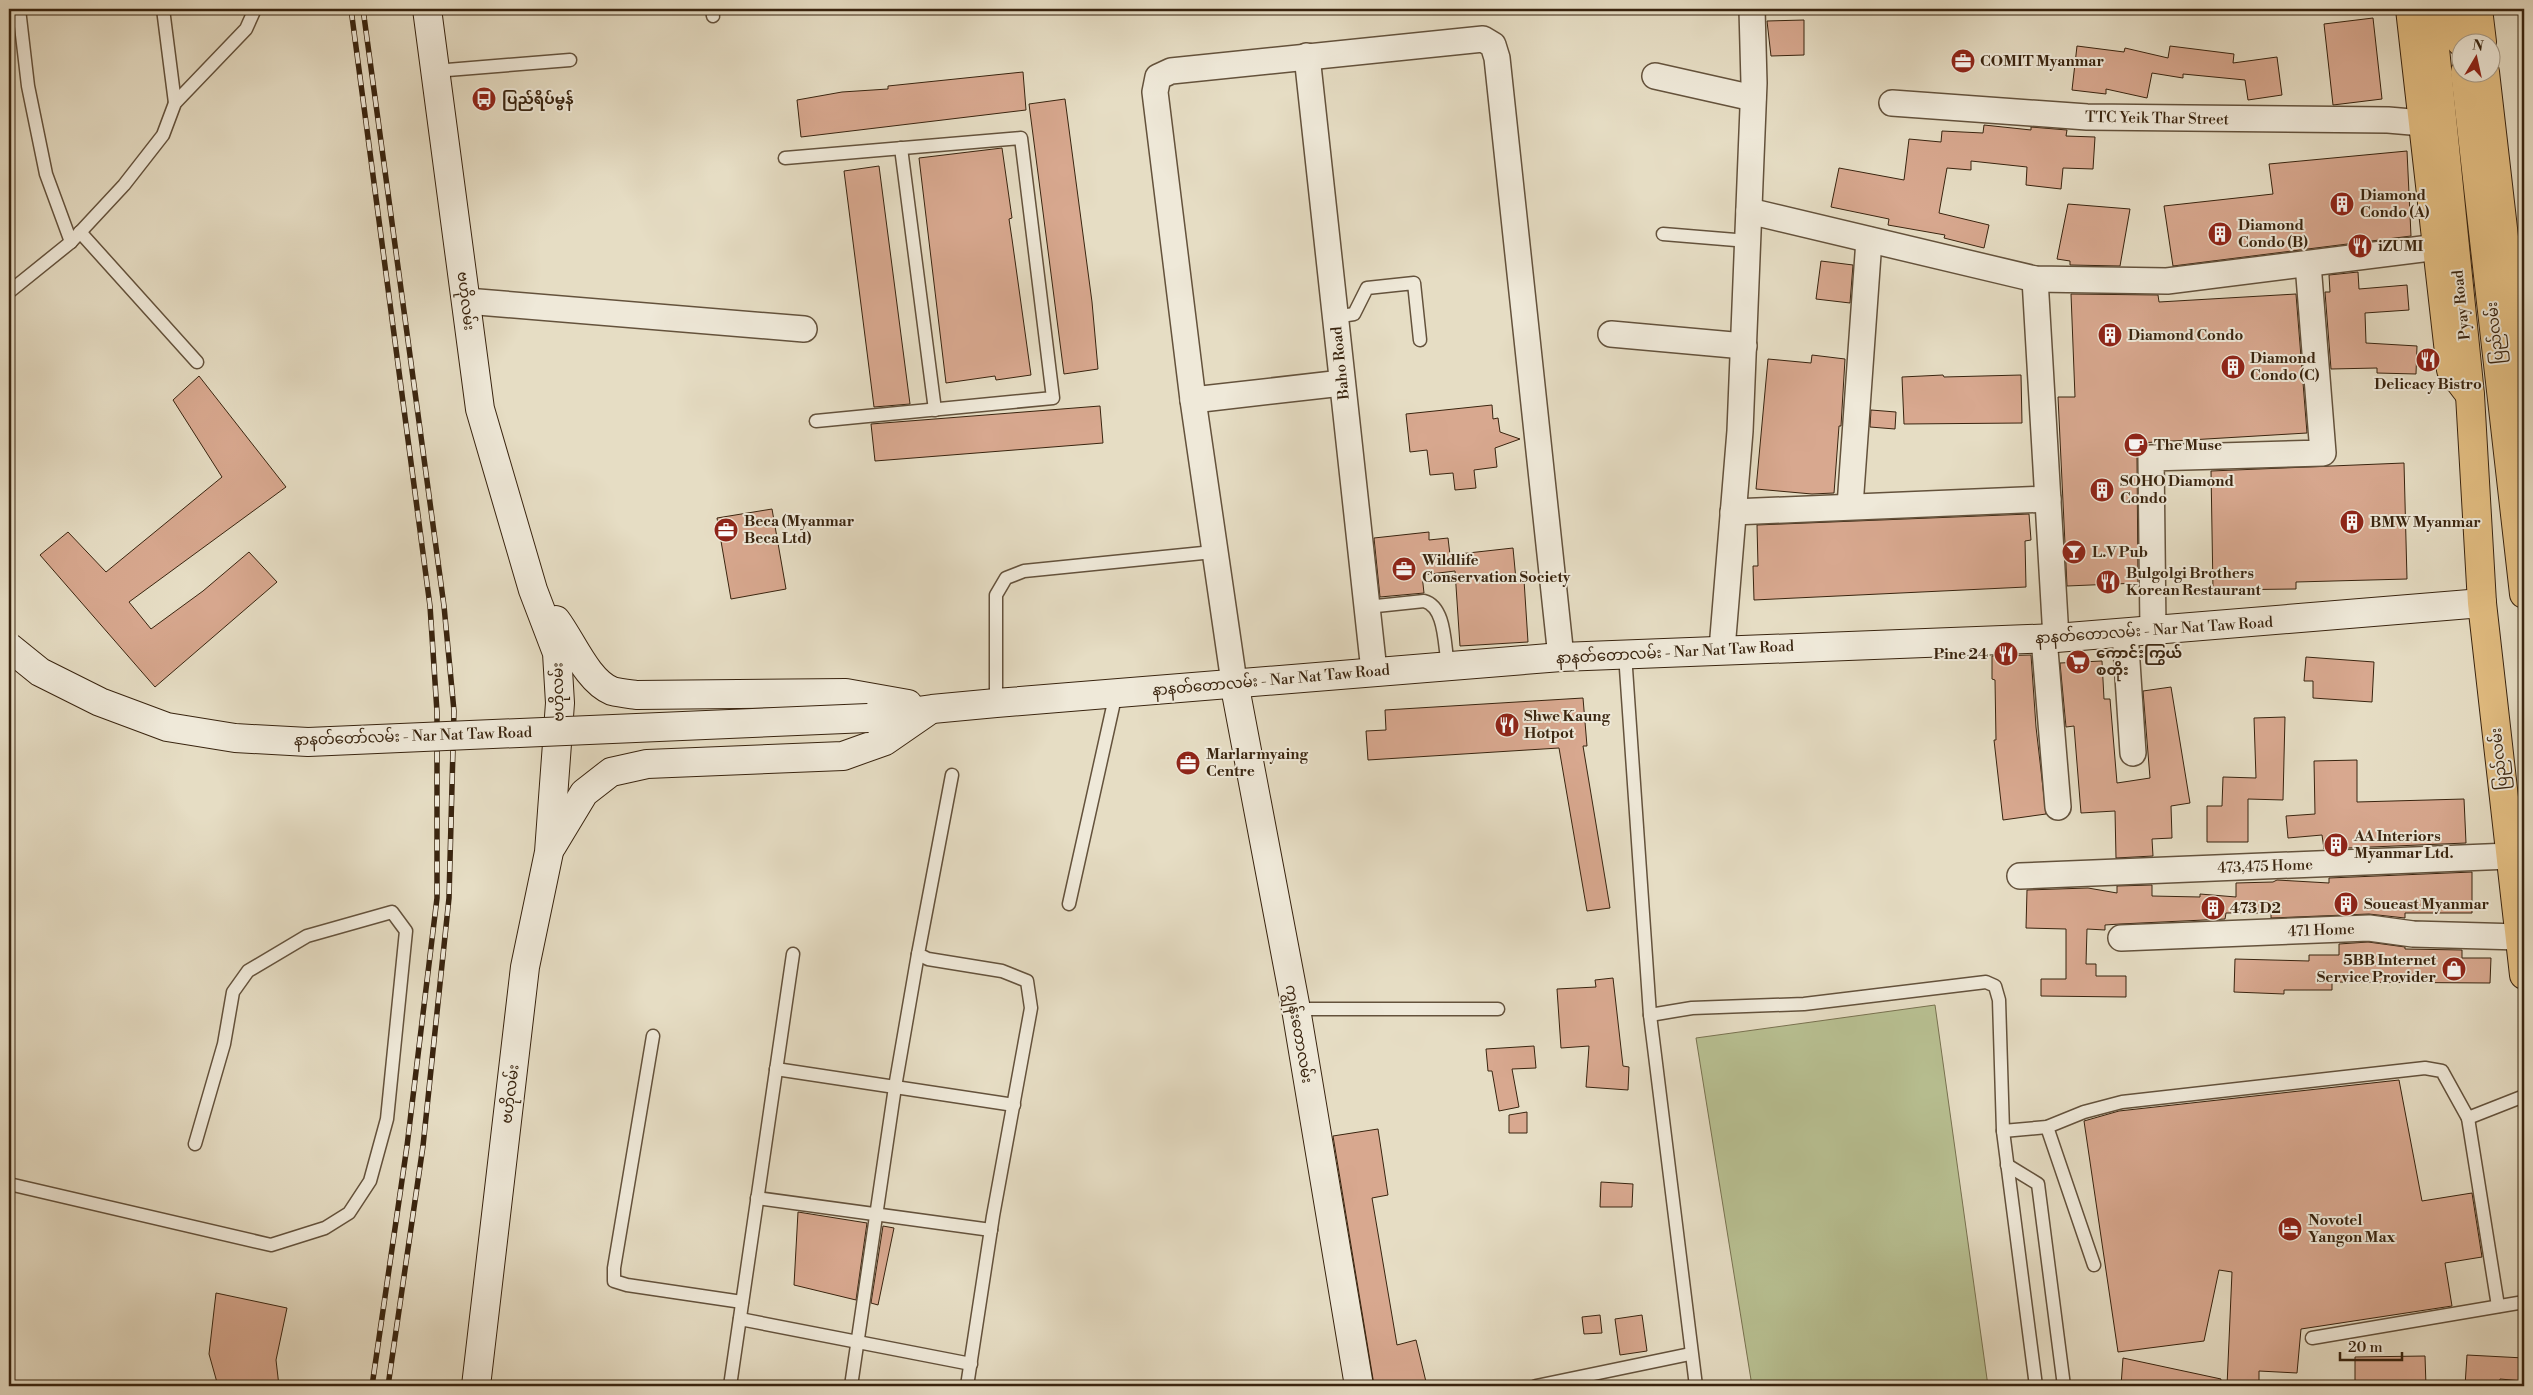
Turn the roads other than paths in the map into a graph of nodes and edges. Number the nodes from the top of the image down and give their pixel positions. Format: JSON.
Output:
{"nodes":[{"id":1,"x":19,"y":9,"type":"edge"},
{"id":2,"x":163,"y":9,"type":"edge"},
{"id":3,"x":255,"y":9,"type":"edge"},
{"id":4,"x":427,"y":9,"type":"edge"},
{"id":5,"x":1752,"y":9,"type":"edge"},
{"id":6,"x":2410,"y":9,"type":"edge"},
{"id":7,"x":2431,"y":9,"type":"edge"},
{"id":8,"x":2458,"y":9,"type":"edge"},
{"id":9,"x":2478,"y":9,"type":"edge"},
{"id":10,"x":2461,"y":32,"type":"edge"},
{"id":11,"x":2481,"y":32,"type":"edge"},
{"id":12,"x":1308,"y":56,"type":"junction"},
{"id":13,"x":570,"y":60,"type":"dead end"},
{"id":14,"x":435,"y":71,"type":"junction"},
{"id":15,"x":1655,"y":76,"type":"dead end"},
{"id":16,"x":2466,"y":82,"type":"edge"},
{"id":17,"x":2486,"y":82,"type":"edge"},
{"id":18,"x":1753,"y":98,"type":"junction"},
{"id":19,"x":175,"y":103,"type":"junction"},
{"id":20,"x":1892,"y":103,"type":"dead end"},
{"id":21,"x":2423,"y":123,"type":"junction"},
{"id":22,"x":901,"y":148,"type":"junction"},
{"id":23,"x":785,"y":158,"type":"dead end"},
{"id":24,"x":1749,"y":212,"type":"junction"},
{"id":25,"x":80,"y":232,"type":"junction"},
{"id":26,"x":1663,"y":234,"type":"dead end"},
{"id":27,"x":1869,"y":240,"type":"junction"},
{"id":28,"x":1748,"y":241,"type":"junction"},
{"id":29,"x":71,"y":242,"type":"junction"},
{"id":30,"x":2438,"y":247,"type":"junction"},
{"id":31,"x":2308,"y":264,"type":"junction"},
{"id":32,"x":2035,"y":279,"type":"junction"},
{"id":33,"x":9,"y":292,"type":"edge"},
{"id":34,"x":466,"y":301,"type":"junction"},
{"id":35,"x":1335,"y":317,"type":"junction"},
{"id":36,"x":804,"y":329,"type":"dead end"},
{"id":37,"x":1611,"y":334,"type":"dead end"},
{"id":38,"x":1420,"y":340,"type":"dead end"},
{"id":39,"x":1744,"y":346,"type":"junction"},
{"id":40,"x":198,"y":362,"type":"dead end"},
{"id":41,"x":1342,"y":383,"type":"junction"},
{"id":42,"x":2470,"y":394,"type":"junction"},
{"id":43,"x":1193,"y":400,"type":"junction"},
{"id":44,"x":935,"y":410,"type":"junction"},
{"id":45,"x":2524,"y":411,"type":"edge"},
{"id":46,"x":816,"y":422,"type":"dead end"},
{"id":47,"x":2048,"y":499,"type":"junction"},
{"id":48,"x":1850,"y":506,"type":"junction"},
{"id":49,"x":1733,"y":512,"type":"junction"},
{"id":50,"x":1213,"y":552,"type":"junction"},
{"id":51,"x":532,"y":590,"type":"junction"},
{"id":52,"x":2524,"y":594,"type":"edge"},
{"id":53,"x":2482,"y":603,"type":"junction"},
{"id":54,"x":1367,"y":608,"type":"junction"},
{"id":55,"x":2153,"y":630,"type":"junction"},
{"id":56,"x":2125,"y":632,"type":"junction"},
{"id":57,"x":2050,"y":638,"type":"junction"},
{"id":58,"x":9,"y":646,"type":"edge"},
{"id":59,"x":1722,"y":649,"type":"junction"},
{"id":60,"x":1626,"y":654,"type":"junction"},
{"id":61,"x":1561,"y":657,"type":"junction"},
{"id":62,"x":1448,"y":666,"type":"junction"},
{"id":63,"x":1374,"y":671,"type":"junction"},
{"id":64,"x":1234,"y":682,"type":"junction"},
{"id":65,"x":1116,"y":693,"type":"junction"},
{"id":66,"x":996,"y":703,"type":"junction"},
{"id":67,"x":932,"y":709,"type":"junction"},
{"id":68,"x":868,"y":718,"type":"joint"},
{"id":69,"x":2133,"y":753,"type":"dead end"},
{"id":70,"x":952,"y":775,"type":"dead end"},
{"id":71,"x":2058,"y":807,"type":"dead end"},
{"id":72,"x":549,"y":852,"type":"junction"},
{"id":73,"x":2510,"y":856,"type":"junction"},
{"id":74,"x":2020,"y":876,"type":"dead end"},
{"id":75,"x":1069,"y":904,"type":"dead end"},
{"id":76,"x":2121,"y":938,"type":"dead end"},
{"id":77,"x":2520,"y":938,"type":"junction"},
{"id":78,"x":793,"y":954,"type":"dead end"},
{"id":79,"x":918,"y":954,"type":"junction"},
{"id":80,"x":2524,"y":975,"type":"edge"},
{"id":81,"x":1296,"y":1009,"type":"junction"},
{"id":82,"x":1498,"y":1009,"type":"dead end"},
{"id":83,"x":1650,"y":1015,"type":"junction"},
{"id":84,"x":653,"y":1036,"type":"dead end"},
{"id":85,"x":776,"y":1069,"type":"junction"},
{"id":86,"x":895,"y":1087,"type":"junction"},
{"id":87,"x":2524,"y":1096,"type":"edge"},
{"id":88,"x":1014,"y":1105,"type":"junction"},
{"id":89,"x":2468,"y":1118,"type":"junction"},
{"id":90,"x":2047,"y":1127,"type":"junction"},
{"id":91,"x":2003,"y":1131,"type":"junction"},
{"id":92,"x":195,"y":1144,"type":"dead end"},
{"id":93,"x":2007,"y":1165,"type":"junction"},
{"id":94,"x":9,"y":1184,"type":"edge"},
{"id":95,"x":757,"y":1198,"type":"junction"},
{"id":96,"x":877,"y":1214,"type":"junction"},
{"id":97,"x":991,"y":1230,"type":"junction"},
{"id":98,"x":2094,"y":1265,"type":"dead end"},
{"id":99,"x":742,"y":1302,"type":"junction"},
{"id":100,"x":2524,"y":1302,"type":"edge"},
{"id":101,"x":2498,"y":1306,"type":"junction"},
{"id":102,"x":740,"y":1318,"type":"junction"},
{"id":103,"x":2312,"y":1338,"type":"dead end"},
{"id":104,"x":856,"y":1341,"type":"junction"},
{"id":105,"x":1690,"y":1354,"type":"junction"},
{"id":106,"x":970,"y":1364,"type":"junction"},
{"id":107,"x":476,"y":1386,"type":"edge"},
{"id":108,"x":730,"y":1386,"type":"edge"},
{"id":109,"x":851,"y":1386,"type":"edge"},
{"id":110,"x":967,"y":1386,"type":"edge"},
{"id":111,"x":1359,"y":1386,"type":"edge"},
{"id":112,"x":1536,"y":1386,"type":"edge"},
{"id":113,"x":1696,"y":1386,"type":"edge"},
{"id":114,"x":2036,"y":1386,"type":"edge"},
{"id":115,"x":2064,"y":1386,"type":"edge"}],
"edges":[{"from":1,"to":29,"type":"lane"},
{"from":2,"to":19,"type":"lane"},
{"from":3,"to":19,"type":"lane"},
{"from":4,"to":14,"type":"main road","name":"ဗဟိုလမ်း"},
{"from":5,"to":18,"type":"street"},
{"from":6,"to":21,"type":"main road"},
{"from":7,"to":42,"type":"main road","name":"Pyay Road"},
{"from":8,"to":10,"type":"main road"},
{"from":9,"to":11,"type":"main road"},
{"from":12,"to":35,"type":"street","name":"Baho Road"},
{"from":12,"to":43,"type":"street"},
{"from":12,"to":61,"type":"street"},
{"from":13,"to":14,"type":"lane"},
{"from":14,"to":34,"type":"main road","name":"ဗဟိုလမ်း"},
{"from":15,"to":18,"type":"street"},
{"from":16,"to":52,"type":"main road","name":"ပြည်လမ်း"},
{"from":17,"to":45,"type":"main road","name":"ပြည်လမ်း"},
{"from":18,"to":24,"type":"street"},
{"from":19,"to":25,"type":"lane"},
{"from":20,"to":21,"type":"street","name":"TTC Yeik Thar Street"},
{"from":21,"to":30,"type":"main road"},
{"from":22,"to":23,"type":"lane"},
{"from":22,"to":44,"type":"lane"},
{"from":22,"to":44,"type":"lane"},
{"from":24,"to":27,"type":"street"},
{"from":24,"to":28,"type":"street"},
{"from":25,"to":29,"type":"lane"},
{"from":25,"to":40,"type":"lane"},
{"from":26,"to":28,"type":"lane"},
{"from":27,"to":32,"type":"street"},
{"from":27,"to":48,"type":"street"},
{"from":28,"to":39,"type":"street"},
{"from":29,"to":33,"type":"lane"},
{"from":30,"to":31,"type":"street"},
{"from":30,"to":42,"type":"main road"},
{"from":31,"to":32,"type":"street"},
{"from":31,"to":55,"type":"street"},
{"from":32,"to":47,"type":"street"},
{"from":34,"to":36,"type":"street"},
{"from":34,"to":51,"type":"main road","name":"ဗဟိုလမ်း"},
{"from":35,"to":38,"type":"lane"},
{"from":35,"to":41,"type":"street","name":"Baho Road"},
{"from":37,"to":39,"type":"street"},
{"from":39,"to":49,"type":"street"},
{"from":41,"to":43,"type":"street"},
{"from":41,"to":54,"type":"street","name":"Baho Road"},
{"from":42,"to":53,"type":"main road","name":"Pyay Road"},
{"from":43,"to":50,"type":"street"},
{"from":44,"to":46,"type":"lane"},
{"from":47,"to":48,"type":"street"},
{"from":47,"to":57,"type":"street"},
{"from":48,"to":49,"type":"street"},
{"from":49,"to":59,"type":"street"},
{"from":50,"to":64,"type":"street"},
{"from":50,"to":66,"type":"lane"},
{"from":51,"to":67,"type":"main road"},
{"from":51,"to":72,"type":"main road","name":"ဗဟိုလမ်း"},
{"from":53,"to":55,"type":"main road","name":"နာနတ်တောလမ်း - Nar Nat Taw Road"},
{"from":53,"to":73,"type":"main road","name":"ပြည်လမ်း"},
{"from":54,"to":62,"type":"lane"},
{"from":54,"to":63,"type":"street","name":"Baho Road"},
{"from":55,"to":56,"type":"main road","name":"နာနတ်တောလမ်း - Nar Nat Taw Road"},
{"from":56,"to":57,"type":"main road","name":"နာနတ်တောလမ်း - Nar Nat Taw Road"},
{"from":56,"to":69,"type":"street"},
{"from":57,"to":59,"type":"main road","name":"နာနတ်တောလမ်း - Nar Nat Taw Road"},
{"from":57,"to":71,"type":"street"},
{"from":58,"to":68,"type":"main road","name":"နာနတ်တော်လမ်း - Nar Nat Taw Road","bridge":true},
{"from":59,"to":60,"type":"main road","name":"နာနတ်တောလမ်း - Nar Nat Taw Road"},
{"from":60,"to":61,"type":"main road","name":"နာနတ်တောလမ်း - Nar Nat Taw Road"},
{"from":60,"to":83,"type":"lane"},
{"from":61,"to":62,"type":"main road","name":"နာနတ်တောလမ်း - Nar Nat Taw Road"},
{"from":62,"to":63,"type":"main road","name":"နာနတ်တောလမ်း - Nar Nat Taw Road"},
{"from":63,"to":64,"type":"main road","name":"နာနတ်တောလမ်း - Nar Nat Taw Road"},
{"from":64,"to":65,"type":"main road","name":"နာနတ်တောလမ်း - Nar Nat Taw Road"},
{"from":64,"to":81,"type":"main road","name":"ကျွန်းတောလမ်း"},
{"from":65,"to":66,"type":"main road","name":"နာနတ်တောလမ်း - Nar Nat Taw Road"},
{"from":65,"to":75,"type":"lane"},
{"from":66,"to":67,"type":"main road","name":"နာနတ်တောလမ်း - Nar Nat Taw Road"},
{"from":67,"to":68,"type":"main road","name":"နာနတ်တောလမ်း - Nar Nat Taw Road"},
{"from":67,"to":72,"type":"main road"},
{"from":70,"to":79,"type":"lane"},
{"from":72,"to":107,"type":"main road","name":"ဗဟိုလမ်း"},
{"from":73,"to":74,"type":"street","name":"473,475 Home"},
{"from":73,"to":77,"type":"main road","name":"ပြည်လမ်း"},
{"from":76,"to":77,"type":"street","name":"471 Home"},
{"from":77,"to":80,"type":"main road","name":"ပြည်လမ်း"},
{"from":78,"to":85,"type":"lane"},
{"from":79,"to":86,"type":"lane"},
{"from":79,"to":88,"type":"lane"},
{"from":81,"to":82,"type":"lane"},
{"from":81,"to":111,"type":"main road","name":"ကျွန်းတောလမ်း"},
{"from":83,"to":91,"type":"lane"},
{"from":83,"to":105,"type":"lane"},
{"from":84,"to":99,"type":"lane"},
{"from":85,"to":86,"type":"lane"},
{"from":85,"to":95,"type":"lane"},
{"from":86,"to":88,"type":"lane"},
{"from":86,"to":96,"type":"lane"},
{"from":87,"to":89,"type":"lane"},
{"from":88,"to":97,"type":"lane"},
{"from":89,"to":90,"type":"lane"},
{"from":89,"to":101,"type":"lane"},
{"from":90,"to":91,"type":"lane"},
{"from":90,"to":98,"type":"lane"},
{"from":91,"to":93,"type":"lane"},
{"from":92,"to":94,"type":"lane"},
{"from":93,"to":114,"type":"lane"},
{"from":93,"to":115,"type":"lane"},
{"from":95,"to":96,"type":"lane"},
{"from":95,"to":99,"type":"lane"},
{"from":96,"to":97,"type":"lane"},
{"from":96,"to":104,"type":"lane"},
{"from":97,"to":106,"type":"lane"},
{"from":99,"to":102,"type":"lane"},
{"from":100,"to":101,"type":"lane"},
{"from":101,"to":103,"type":"lane"},
{"from":102,"to":104,"type":"lane"},
{"from":102,"to":108,"type":"lane"},
{"from":104,"to":106,"type":"lane"},
{"from":104,"to":109,"type":"lane"},
{"from":105,"to":112,"type":"lane"},
{"from":105,"to":113,"type":"lane"},
{"from":106,"to":110,"type":"lane"}]}
